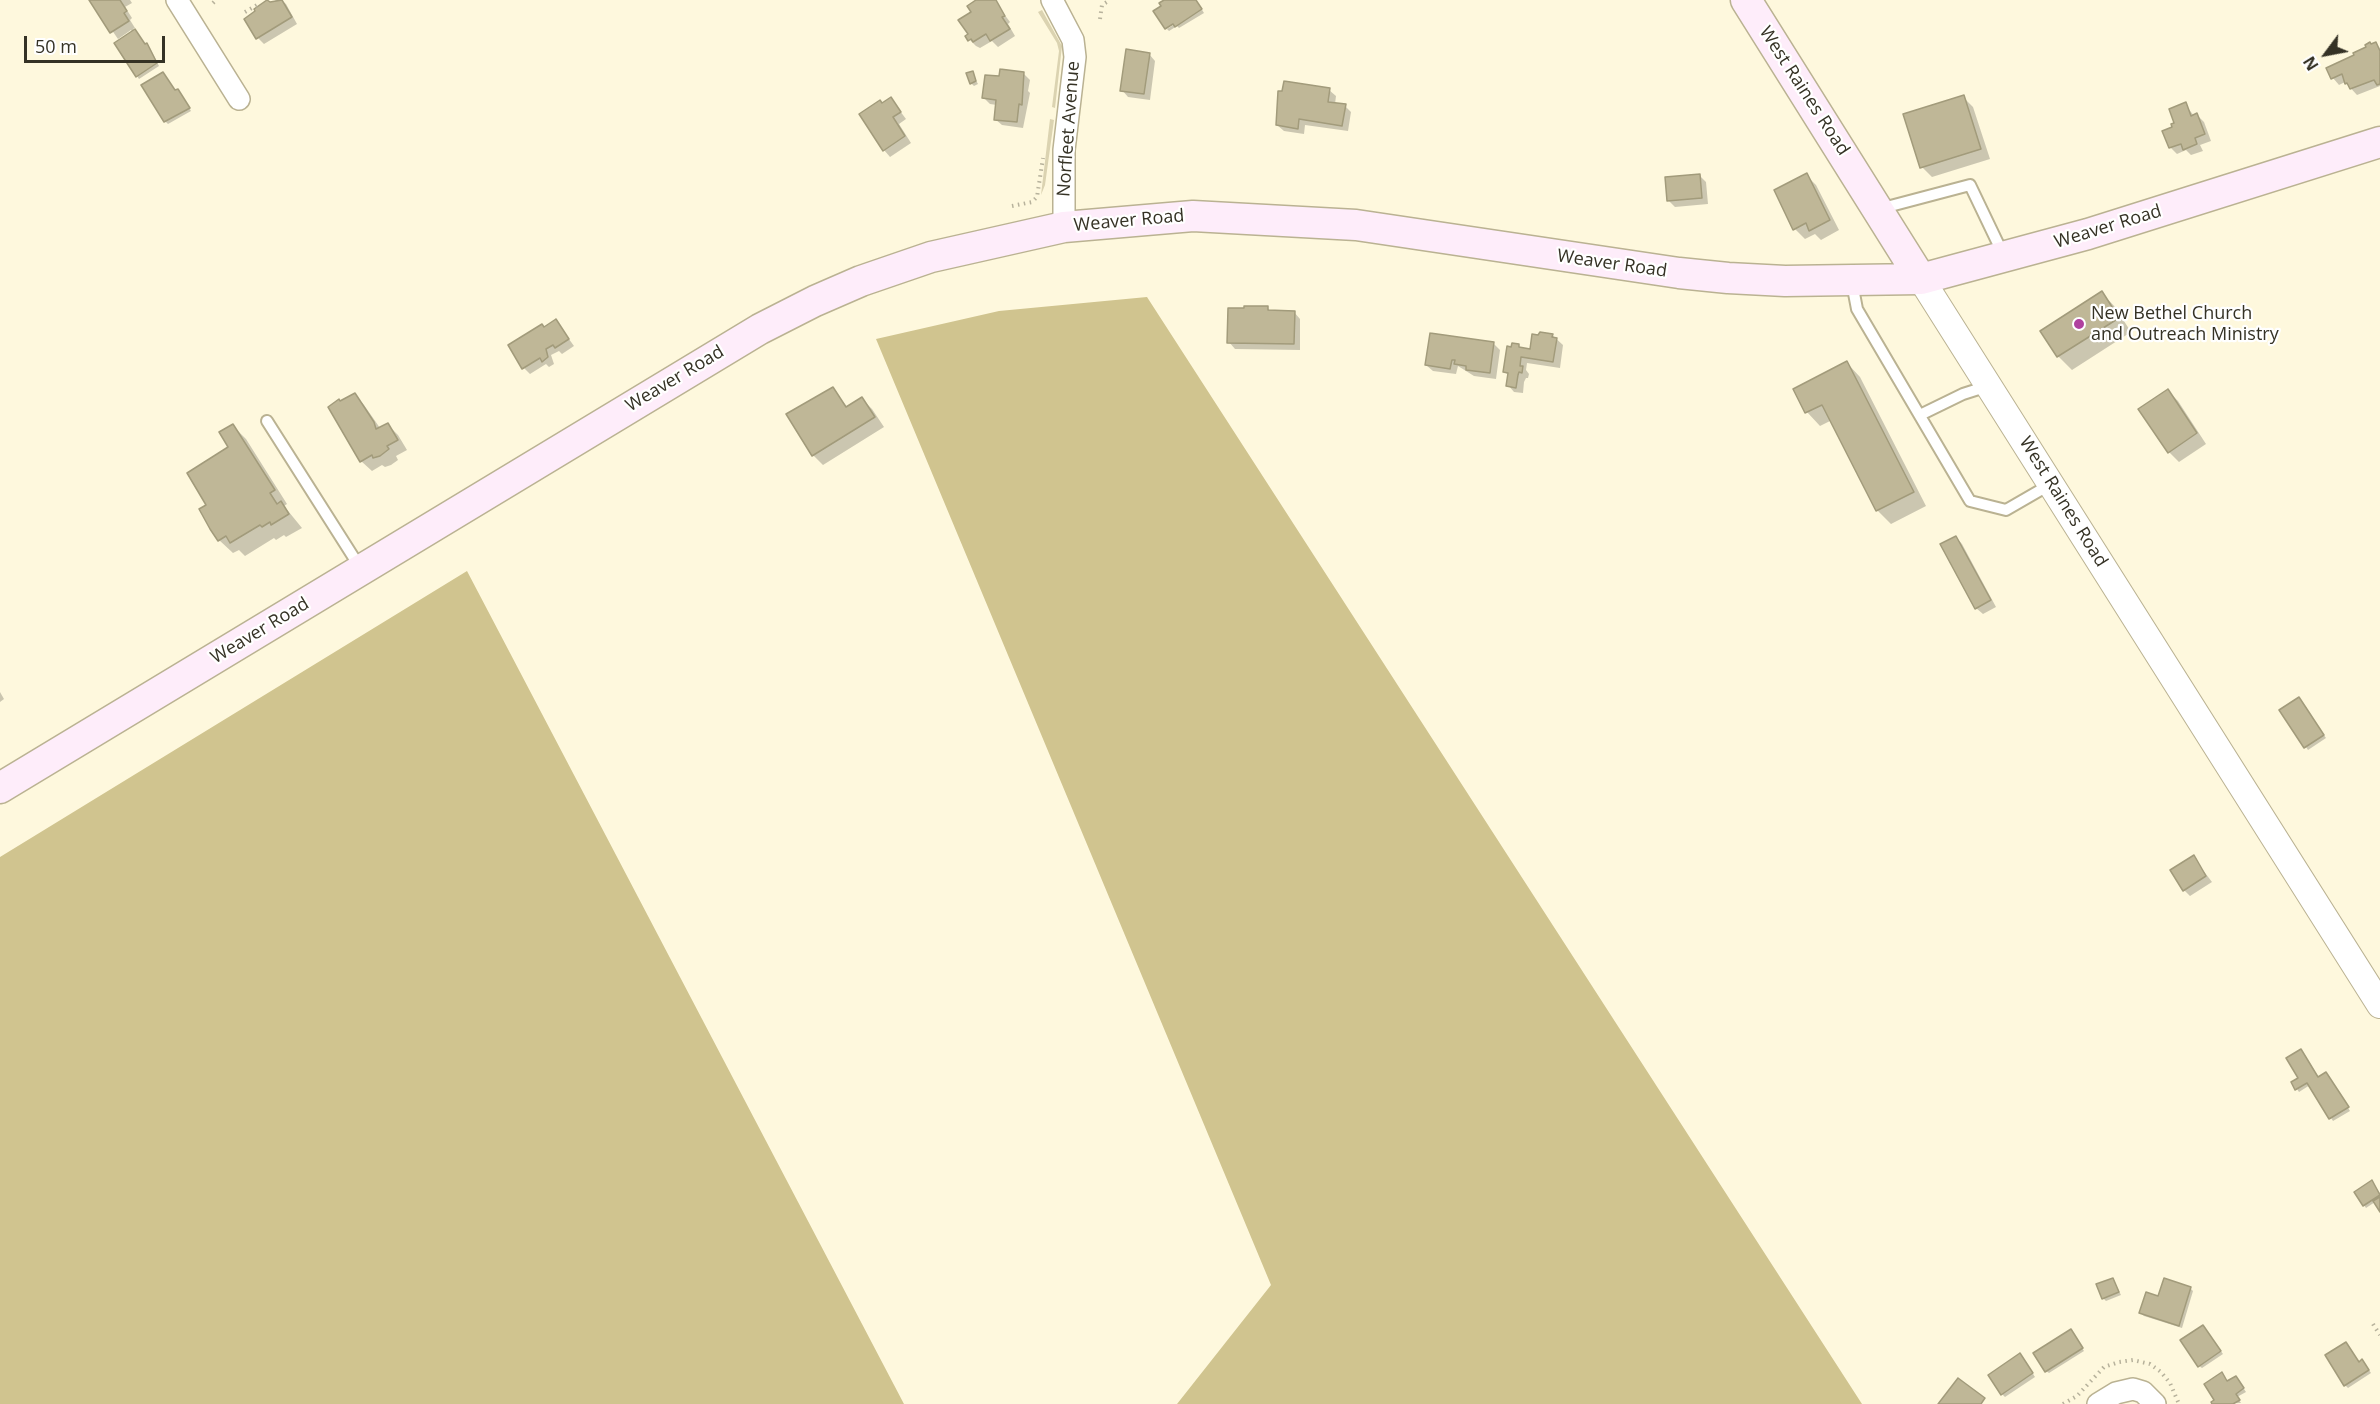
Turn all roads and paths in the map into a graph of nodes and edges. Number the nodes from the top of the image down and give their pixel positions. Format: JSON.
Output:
{"nodes":[{"id":1,"x":178,"y":0,"type":"edge"},
{"id":2,"x":1110,"y":0,"type":"edge"},
{"id":3,"x":1746,"y":0,"type":"edge"},
{"id":4,"x":1061,"y":3,"type":"edge"},
{"id":5,"x":256,"y":5,"type":"dead end"},
{"id":6,"x":245,"y":12,"type":"dead end"},
{"id":7,"x":1100,"y":19,"type":"dead end"},
{"id":8,"x":239,"y":99,"type":"dead end"},
{"id":9,"x":2380,"y":142,"type":"edge"},
{"id":10,"x":1044,"y":147,"type":"dead end"},
{"id":11,"x":1012,"y":206,"type":"dead end"},
{"id":12,"x":1879,"y":209,"type":"junction"},
{"id":13,"x":1064,"y":227,"type":"junction"},
{"id":14,"x":2005,"y":258,"type":"junction"},
{"id":15,"x":1921,"y":279,"type":"junction"},
{"id":16,"x":1852,"y":280,"type":"junction"},
{"id":17,"x":1989,"y":386,"type":"junction"},
{"id":18,"x":1920,"y":415,"type":"junction"},
{"id":19,"x":267,"y":421,"type":"dead end"},
{"id":20,"x":2051,"y":484,"type":"junction"},
{"id":21,"x":361,"y":570,"type":"junction"},
{"id":22,"x":0,"y":788,"type":"edge"},
{"id":23,"x":2380,"y":1005,"type":"edge"},
{"id":24,"x":2373,"y":1324,"type":"dead end"},
{"id":25,"x":2380,"y":1335,"type":"edge"},
{"id":26,"x":2098,"y":1404,"type":"edge"},
{"id":27,"x":2155,"y":1404,"type":"edge"}],
"edges":[{"from":1,"to":8,"type":"street"},
{"from":2,"to":7,"type":"path"},
{"from":3,"to":12,"type":"main road","name":"West Raines Road"},
{"from":4,"to":13,"type":"street","name":"Norfleet Avenue"},
{"from":5,"to":6,"type":"path"},
{"from":9,"to":14,"type":"main road","name":"Weaver Road"},
{"from":10,"to":11,"type":"path"},
{"from":12,"to":14,"type":"lane"},
{"from":12,"to":15,"type":"main road","name":"West Raines Road"},
{"from":13,"to":16,"type":"main road","name":"Weaver Road"},
{"from":13,"to":21,"type":"main road","name":"Weaver Road"},
{"from":14,"to":15,"type":"main road","name":"Weaver Road"},
{"from":15,"to":16,"type":"main road","name":"Weaver Road"},
{"from":15,"to":17,"type":"street","name":"West Raines Road"},
{"from":16,"to":18,"type":"lane"},
{"from":17,"to":18,"type":"lane"},
{"from":17,"to":20,"type":"street","name":"West Raines Road"},
{"from":18,"to":20,"type":"lane"},
{"from":19,"to":21,"type":"lane"},
{"from":20,"to":23,"type":"street","name":"West Raines Road"},
{"from":21,"to":22,"type":"main road","name":"Weaver Road"},
{"from":24,"to":25,"type":"path"},
{"from":26,"to":27,"type":"street"}]}
